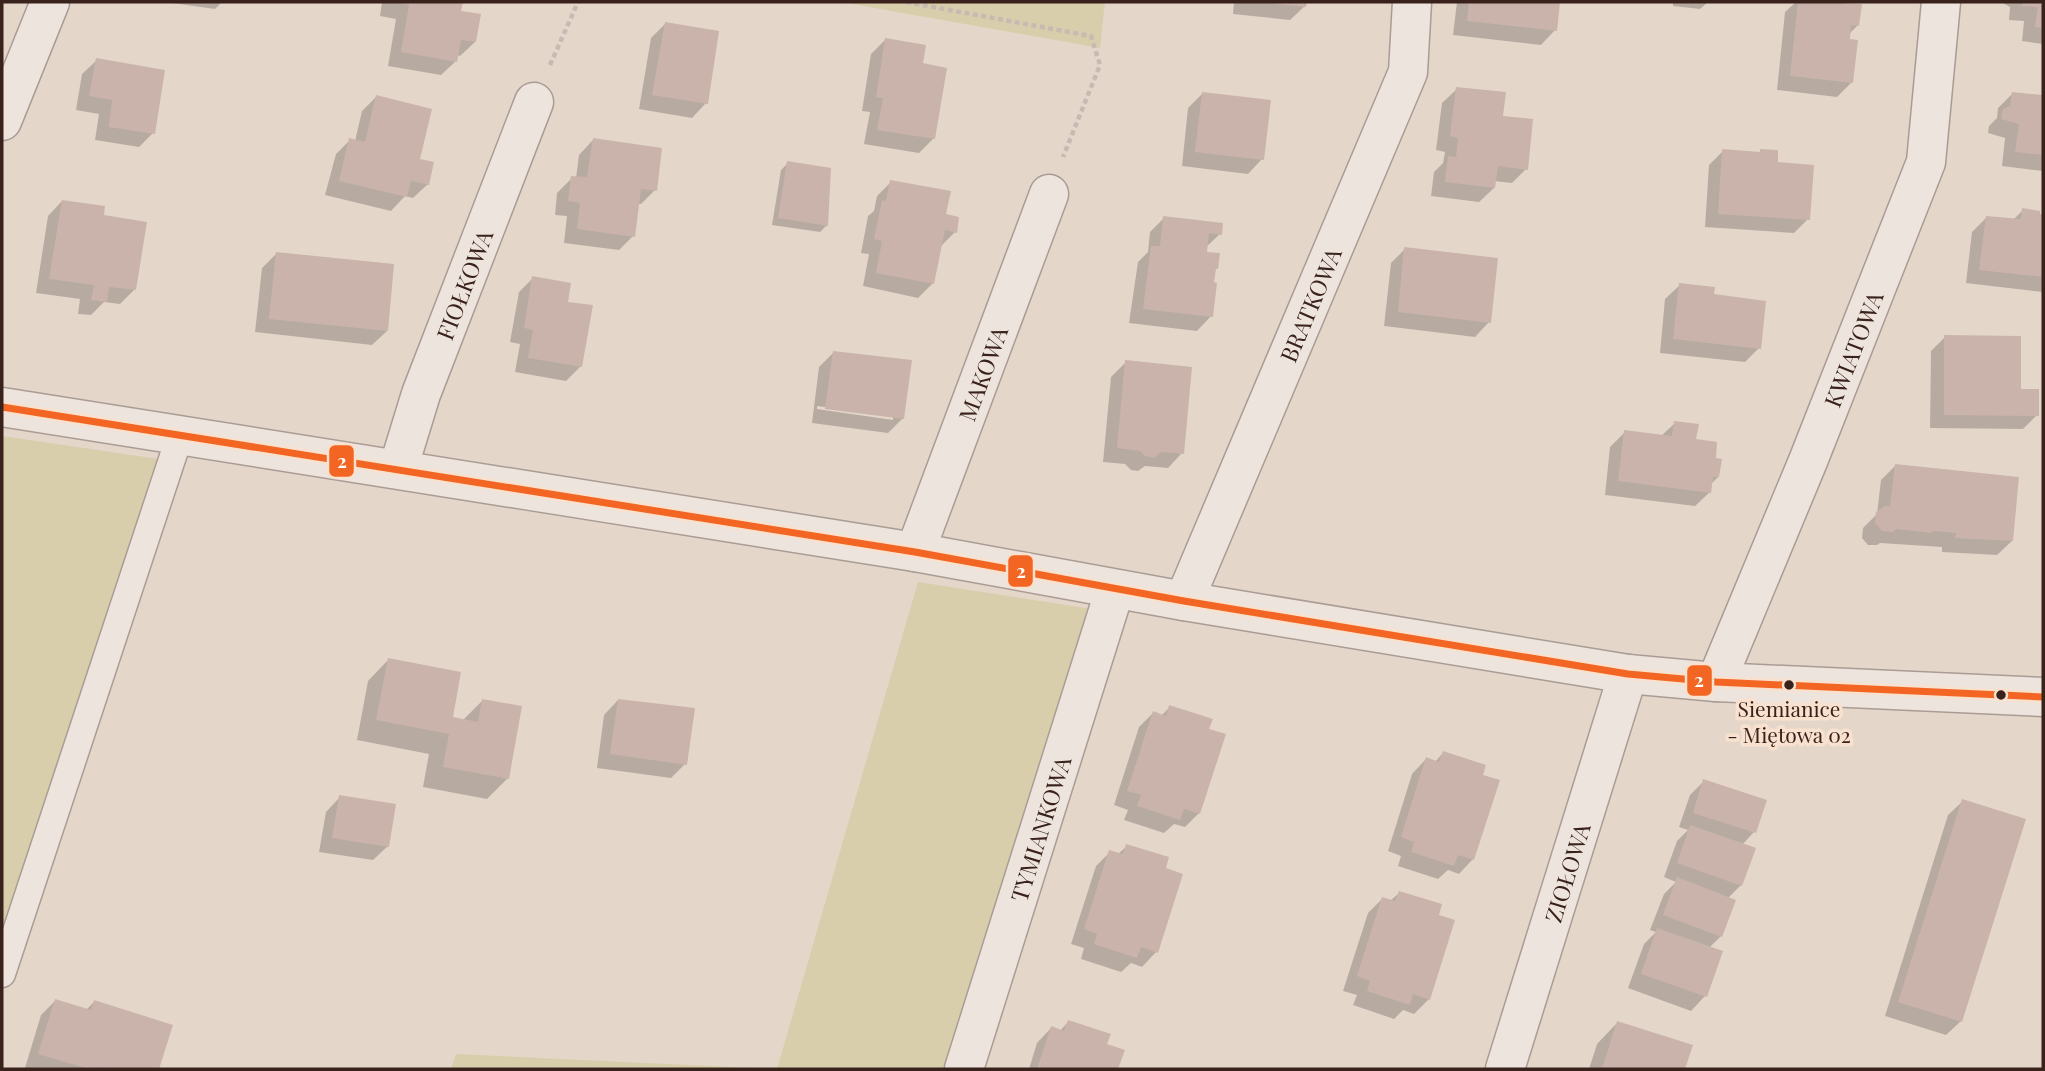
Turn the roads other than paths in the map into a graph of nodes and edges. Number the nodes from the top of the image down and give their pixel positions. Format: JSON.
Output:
{"nodes":[{"id":1,"x":50,"y":2,"type":"edge"},
{"id":2,"x":1412,"y":2,"type":"edge"},
{"id":3,"x":1941,"y":2,"type":"edge"},
{"id":4,"x":534,"y":102,"type":"road end"},
{"id":5,"x":2,"y":121,"type":"edge"},
{"id":6,"x":1049,"y":194,"type":"road end"},
{"id":7,"x":2,"y":407,"type":"edge"},
{"id":8,"x":180,"y":435,"type":"junction"},
{"id":9,"x":398,"y":469,"type":"junction"},
{"id":10,"x":915,"y":552,"type":"junction"},
{"id":11,"x":1115,"y":589,"type":"junction"},
{"id":12,"x":1184,"y":601,"type":"junction"},
{"id":13,"x":1628,"y":674,"type":"junction"},
{"id":14,"x":1716,"y":682,"type":"junction"},
{"id":15,"x":2043,"y":697,"type":"edge"},
{"id":16,"x":2,"y":974,"type":"edge"},
{"id":17,"x":964,"y":1069,"type":"edge"},
{"id":18,"x":1505,"y":1069,"type":"edge"}],
"edges":[{"from":1,"to":5,"type":"street"},
{"from":2,"to":12,"type":"street","name":"BRATKOWA"},
{"from":3,"to":14,"type":"street","name":"KWIATOWA"},
{"from":4,"to":9,"type":"street","name":"FIOŁKOWA"},
{"from":6,"to":10,"type":"street","name":"MAKOWA"},
{"from":7,"to":8,"type":"street"},
{"from":8,"to":9,"type":"street"},
{"from":8,"to":16,"type":"lane"},
{"from":9,"to":10,"type":"street"},
{"from":10,"to":11,"type":"street"},
{"from":11,"to":12,"type":"street"},
{"from":11,"to":17,"type":"street","name":"TYMIANKOWA"},
{"from":12,"to":13,"type":"street"},
{"from":13,"to":14,"type":"street"},
{"from":13,"to":18,"type":"street","name":"ZIOŁOWA"},
{"from":14,"to":15,"type":"street"}]}
